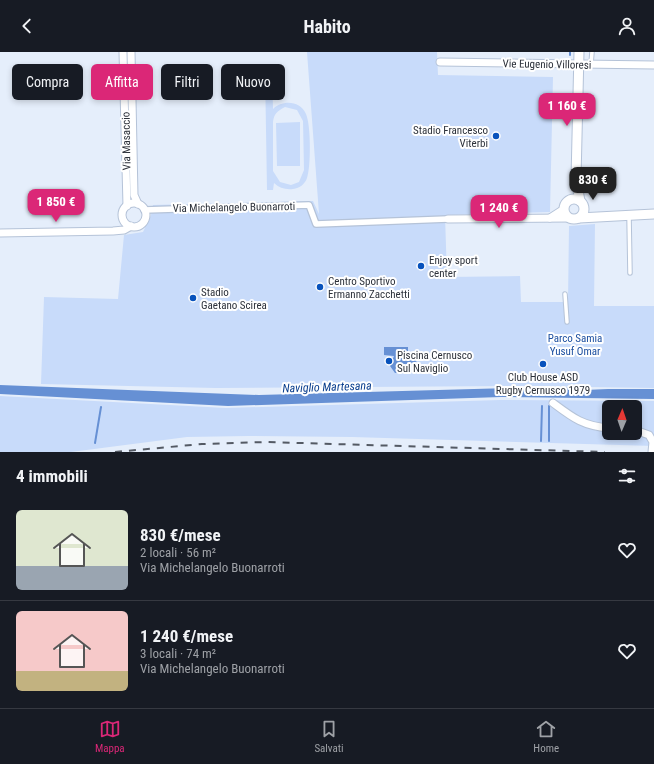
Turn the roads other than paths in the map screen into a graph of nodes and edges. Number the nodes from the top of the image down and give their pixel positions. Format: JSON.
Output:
{"nodes":[{"id":1,"x":123,"y":52,"type":"edge"},
{"id":2,"x":131,"y":52,"type":"edge"},
{"id":3,"x":579,"y":52,"type":"edge"},
{"id":4,"x":592,"y":52,"type":"edge"},
{"id":5,"x":440,"y":62,"type":"dead end"},
{"id":6,"x":579,"y":64,"type":"junction"},
{"id":7,"x":592,"y":64,"type":"junction"},
{"id":8,"x":654,"y":65,"type":"edge"},
{"id":9,"x":575,"y":200,"type":"junction"},
{"id":10,"x":138,"y":204,"type":"junction"},
{"id":11,"x":127,"y":206,"type":"junction"},
{"id":12,"x":564,"y":209,"type":"junction"},
{"id":13,"x":144,"y":210,"type":"junction"},
{"id":14,"x":582,"y":214,"type":"junction"},
{"id":15,"x":654,"y":214,"type":"edge"},
{"id":16,"x":629,"y":215,"type":"junction"},
{"id":17,"x":550,"y":218,"type":"junction"},
{"id":18,"x":569,"y":218,"type":"junction"},
{"id":19,"x":448,"y":220,"type":"joint"},
{"id":20,"x":124,"y":221,"type":"junction"},
{"id":21,"x":131,"y":226,"type":"junction"},
{"id":22,"x":113,"y":231,"type":"junction"},
{"id":23,"x":0,"y":233,"type":"edge"},
{"id":24,"x":630,"y":273,"type":"dead end"},
{"id":25,"x":565,"y":294,"type":"dead end"},
{"id":26,"x":567,"y":322,"type":"dead end"},
{"id":27,"x":553,"y":403,"type":"dead end"},
{"id":28,"x":602,"y":428,"type":"edge"},
{"id":29,"x":642,"y":432,"type":"edge"},
{"id":30,"x":652,"y":452,"type":"edge"}],
"edges":[{"from":1,"to":11,"type":"street","name":"Via Masaccio"},
{"from":2,"to":10,"type":"street","name":"Via Masaccio"},
{"from":3,"to":6,"type":"street"},
{"from":4,"to":7,"type":"lane"},
{"from":5,"to":6,"type":"street","name":"Vie Eugenio Villoresi"},
{"from":6,"to":7,"type":"street","name":"Vie Eugenio Villoresi"},
{"from":6,"to":9,"type":"street"},
{"from":7,"to":8,"type":"street","name":"Vie Eugenio Villoresi"},
{"from":9,"to":12,"type":"street"},
{"from":9,"to":14,"type":"street"},
{"from":10,"to":11,"type":"street"},
{"from":10,"to":13,"type":"street"},
{"from":11,"to":20,"type":"street","name":"Via Masaccio"},
{"from":12,"to":17,"type":"street"},
{"from":12,"to":18,"type":"street"},
{"from":13,"to":19,"type":"street","name":"Via Michelangelo Buonarroti"},
{"from":13,"to":21,"type":"street"},
{"from":14,"to":16,"type":"street"},
{"from":14,"to":18,"type":"street"},
{"from":15,"to":16,"type":"street"},
{"from":16,"to":24,"type":"lane"},
{"from":17,"to":18,"type":"street","name":"Via Michelangelo Buonarroti"},
{"from":17,"to":19,"type":"street","name":"Via Michelangelo Buonarroti"},
{"from":20,"to":21,"type":"street"},
{"from":20,"to":22,"type":"street"},
{"from":21,"to":22,"type":"street"},
{"from":22,"to":23,"type":"street"},
{"from":25,"to":26,"type":"lane"},
{"from":27,"to":28,"type":"street"},
{"from":29,"to":30,"type":"street"}]}
